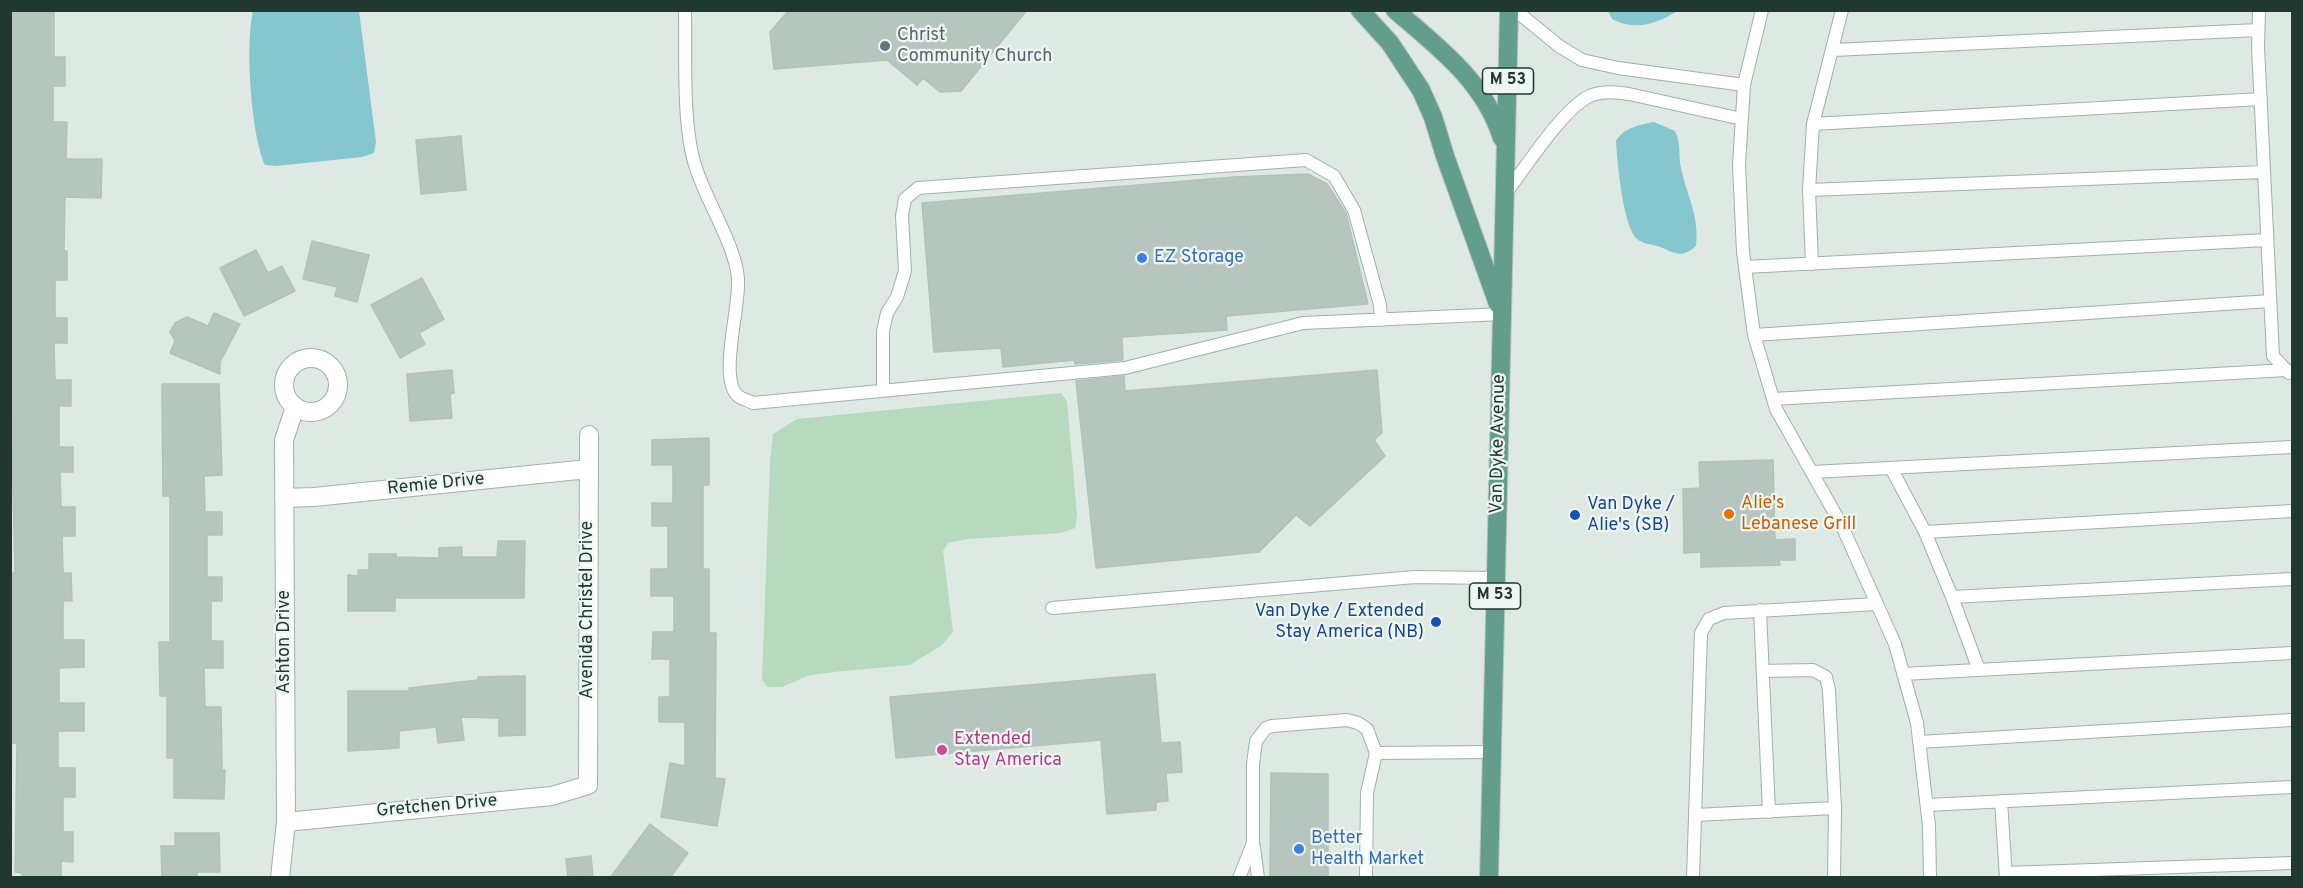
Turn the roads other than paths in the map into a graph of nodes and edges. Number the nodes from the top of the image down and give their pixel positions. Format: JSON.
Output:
{"nodes":[{"id":1,"x":685,"y":10,"type":"edge"},
{"id":2,"x":1360,"y":10,"type":"edge"},
{"id":3,"x":1395,"y":10,"type":"edge"},
{"id":4,"x":1509,"y":10,"type":"edge"},
{"id":5,"x":1515,"y":10,"type":"edge"},
{"id":6,"x":1762,"y":10,"type":"edge"},
{"id":7,"x":1842,"y":10,"type":"edge"},
{"id":8,"x":2259,"y":10,"type":"edge"},
{"id":9,"x":2258,"y":30,"type":"junction"},
{"id":10,"x":1833,"y":50,"type":"junction"},
{"id":11,"x":1744,"y":85,"type":"junction"},
{"id":12,"x":2261,"y":99,"type":"junction"},
{"id":13,"x":1742,"y":119,"type":"junction"},
{"id":14,"x":1813,"y":124,"type":"junction"},
{"id":15,"x":1506,"y":151,"type":"junction"},
{"id":16,"x":2264,"y":172,"type":"junction"},
{"id":17,"x":1809,"y":190,"type":"junction"},
{"id":18,"x":1505,"y":194,"type":"junction"},
{"id":19,"x":2267,"y":240,"type":"junction"},
{"id":20,"x":1812,"y":264,"type":"junction"},
{"id":21,"x":1745,"y":267,"type":"junction"},
{"id":22,"x":2270,"y":301,"type":"junction"},
{"id":23,"x":1502,"y":314,"type":"junction"},
{"id":24,"x":1381,"y":320,"type":"junction"},
{"id":25,"x":1754,"y":335,"type":"junction"},
{"id":26,"x":2290,"y":373,"type":"edge"},
{"id":27,"x":883,"y":390,"type":"junction"},
{"id":28,"x":1773,"y":399,"type":"junction"},
{"id":29,"x":295,"y":407,"type":"dead end"},
{"id":30,"x":589,"y":435,"type":"dead end"},
{"id":31,"x":2292,"y":447,"type":"edge"},
{"id":32,"x":1891,"y":468,"type":"junction"},
{"id":33,"x":588,"y":469,"type":"junction"},
{"id":34,"x":1812,"y":472,"type":"junction"},
{"id":35,"x":284,"y":498,"type":"junction"},
{"id":36,"x":2292,"y":511,"type":"edge"},
{"id":37,"x":1925,"y":532,"type":"junction"},
{"id":38,"x":1495,"y":578,"type":"junction"},
{"id":39,"x":2292,"y":579,"type":"edge"},
{"id":40,"x":1952,"y":597,"type":"junction"},
{"id":41,"x":1876,"y":604,"type":"junction"},
{"id":42,"x":1052,"y":608,"type":"dead end"},
{"id":43,"x":1760,"y":610,"type":"junction"},
{"id":44,"x":2292,"y":653,"type":"edge"},
{"id":45,"x":1979,"y":670,"type":"junction"},
{"id":46,"x":1763,"y":671,"type":"junction"},
{"id":47,"x":1903,"y":674,"type":"junction"},
{"id":48,"x":2292,"y":720,"type":"edge"},
{"id":49,"x":1919,"y":742,"type":"junction"},
{"id":50,"x":1492,"y":752,"type":"junction"},
{"id":51,"x":1376,"y":753,"type":"junction"},
{"id":52,"x":588,"y":786,"type":"joint"},
{"id":53,"x":2292,"y":787,"type":"edge"},
{"id":54,"x":2001,"y":801,"type":"junction"},
{"id":55,"x":1926,"y":805,"type":"junction"},
{"id":56,"x":1835,"y":808,"type":"junction"},
{"id":57,"x":1769,"y":812,"type":"junction"},
{"id":58,"x":1695,"y":815,"type":"junction"},
{"id":59,"x":286,"y":822,"type":"junction"},
{"id":60,"x":1253,"y":843,"type":"junction"},
{"id":61,"x":2292,"y":863,"type":"edge"},
{"id":62,"x":2006,"y":875,"type":"edge"},
{"id":63,"x":280,"y":878,"type":"edge"},
{"id":64,"x":1239,"y":878,"type":"edge"},
{"id":65,"x":1258,"y":878,"type":"edge"},
{"id":66,"x":1366,"y":878,"type":"edge"},
{"id":67,"x":1489,"y":878,"type":"edge"},
{"id":68,"x":1693,"y":878,"type":"edge"},
{"id":69,"x":1834,"y":878,"type":"edge"},
{"id":70,"x":1930,"y":878,"type":"edge"}],
"edges":[{"from":1,"to":27,"type":"lane"},
{"from":2,"to":23,"type":"main road"},
{"from":3,"to":15,"type":"main road"},
{"from":4,"to":15,"type":"main road","name":"Van Dyke Avenue","number":"M 53"},
{"from":5,"to":11,"type":"lane"},
{"from":6,"to":11,"type":"lane"},
{"from":7,"to":10,"type":"lane"},
{"from":8,"to":9,"type":"lane"},
{"from":9,"to":10,"type":"lane"},
{"from":9,"to":12,"type":"lane"},
{"from":10,"to":14,"type":"lane"},
{"from":11,"to":13,"type":"lane"},
{"from":12,"to":14,"type":"lane"},
{"from":12,"to":16,"type":"lane"},
{"from":13,"to":18,"type":"lane"},
{"from":13,"to":21,"type":"lane"},
{"from":14,"to":17,"type":"lane"},
{"from":15,"to":18,"type":"main road","name":"Van Dyke Avenue","number":"M 53"},
{"from":16,"to":17,"type":"lane"},
{"from":16,"to":19,"type":"lane"},
{"from":17,"to":20,"type":"lane"},
{"from":18,"to":23,"type":"main road","name":"Van Dyke Avenue","number":"M 53"},
{"from":19,"to":20,"type":"lane"},
{"from":19,"to":22,"type":"lane"},
{"from":20,"to":21,"type":"lane"},
{"from":21,"to":25,"type":"lane"},
{"from":22,"to":25,"type":"lane"},
{"from":22,"to":26,"type":"lane"},
{"from":23,"to":24,"type":"lane"},
{"from":23,"to":38,"type":"main road","name":"Van Dyke Avenue","number":"M 53"},
{"from":24,"to":27,"type":"lane"},
{"from":24,"to":27,"type":"lane"},
{"from":25,"to":28,"type":"lane"},
{"from":26,"to":28,"type":"lane"},
{"from":28,"to":34,"type":"lane"},
{"from":29,"to":35,"type":"street","name":"Ashton Drive"},
{"from":30,"to":33,"type":"street","name":"Avenida Christel Drive"},
{"from":31,"to":32,"type":"lane"},
{"from":32,"to":34,"type":"lane"},
{"from":32,"to":37,"type":"lane"},
{"from":33,"to":35,"type":"street","name":"Remie Drive"},
{"from":33,"to":52,"type":"street","name":"Avenida Christel Drive"},
{"from":34,"to":41,"type":"lane"},
{"from":35,"to":59,"type":"street","name":"Ashton Drive"},
{"from":36,"to":37,"type":"lane"},
{"from":37,"to":40,"type":"lane"},
{"from":38,"to":42,"type":"lane"},
{"from":38,"to":50,"type":"main road","name":"Van Dyke Avenue","number":"M 53"},
{"from":39,"to":40,"type":"lane"},
{"from":40,"to":45,"type":"lane"},
{"from":41,"to":43,"type":"lane"},
{"from":41,"to":47,"type":"lane"},
{"from":43,"to":46,"type":"lane"},
{"from":43,"to":58,"type":"lane"},
{"from":44,"to":45,"type":"lane"},
{"from":45,"to":47,"type":"lane"},
{"from":46,"to":56,"type":"lane"},
{"from":46,"to":57,"type":"lane"},
{"from":47,"to":49,"type":"lane"},
{"from":48,"to":49,"type":"lane"},
{"from":49,"to":55,"type":"lane"},
{"from":50,"to":51,"type":"lane"},
{"from":50,"to":67,"type":"main road","name":"Van Dyke Avenue","number":"M 53"},
{"from":51,"to":60,"type":"lane"},
{"from":51,"to":66,"type":"lane"},
{"from":52,"to":59,"type":"street","name":"Gretchen Drive"},
{"from":53,"to":54,"type":"lane"},
{"from":54,"to":55,"type":"lane"},
{"from":54,"to":62,"type":"lane"},
{"from":55,"to":70,"type":"lane"},
{"from":56,"to":57,"type":"lane"},
{"from":56,"to":69,"type":"lane"},
{"from":57,"to":58,"type":"lane"},
{"from":58,"to":68,"type":"lane"},
{"from":59,"to":63,"type":"street","name":"Ashton Drive"},
{"from":60,"to":64,"type":"lane"},
{"from":60,"to":65,"type":"lane"},
{"from":61,"to":62,"type":"lane"}]}
